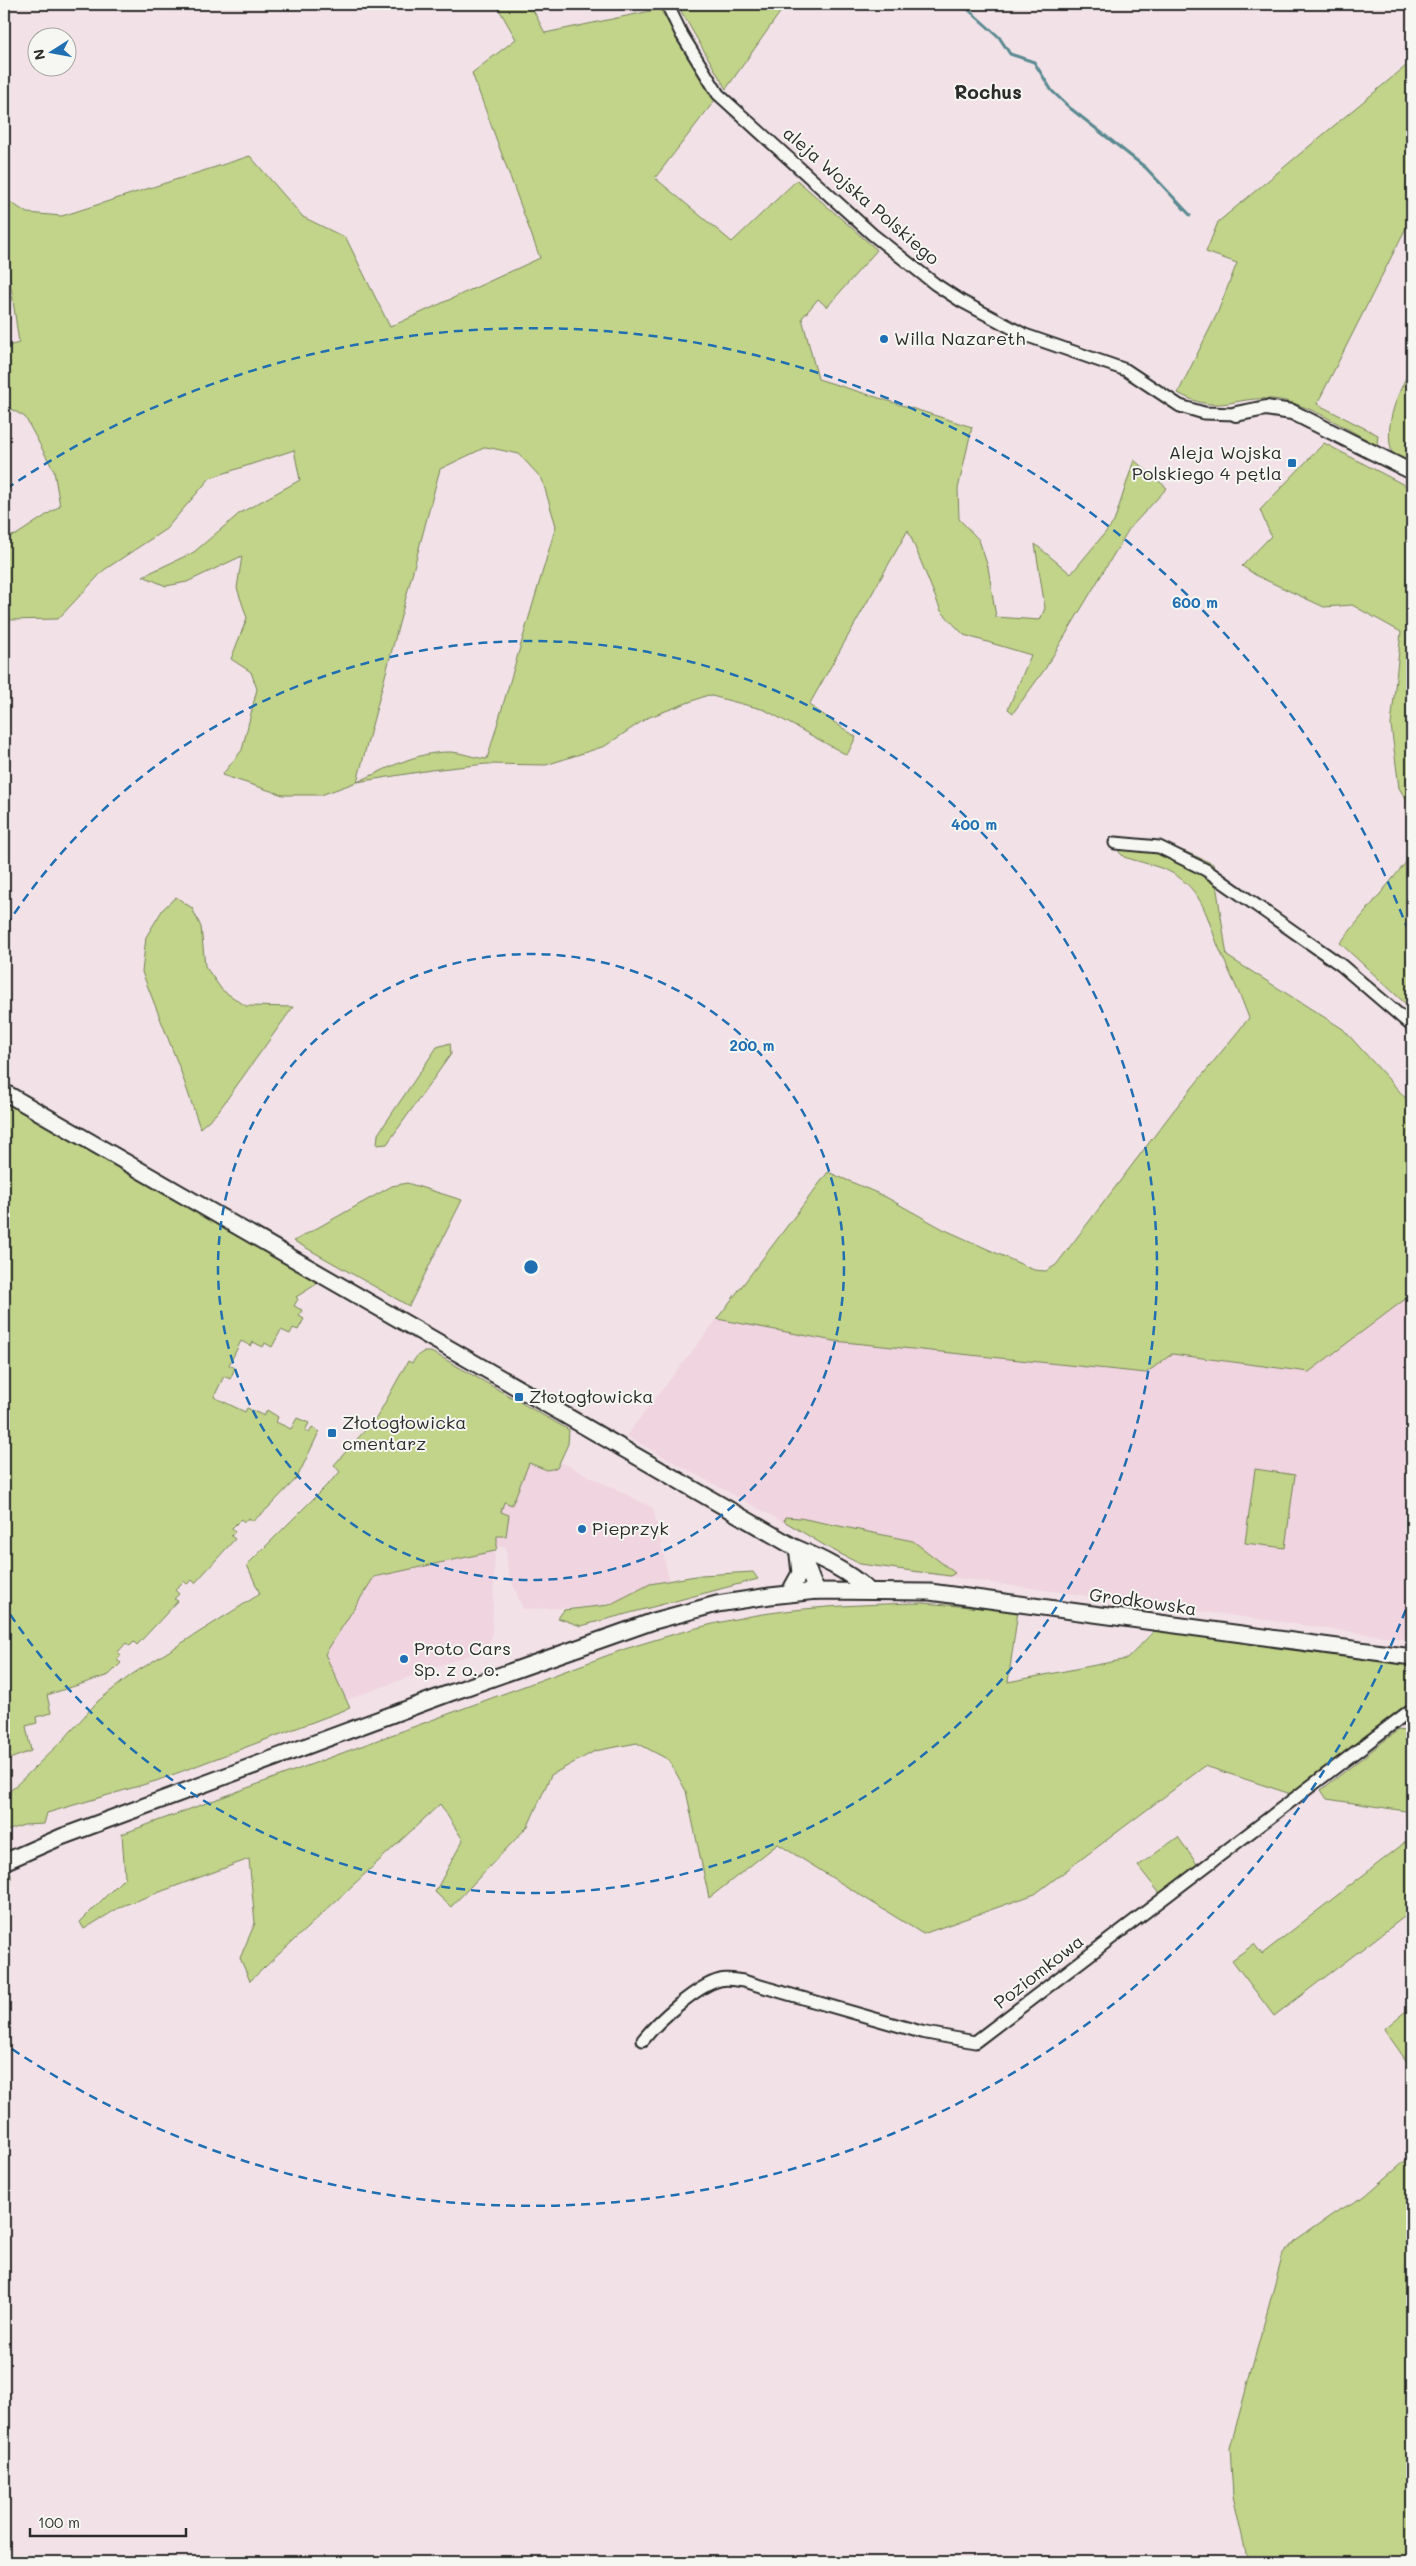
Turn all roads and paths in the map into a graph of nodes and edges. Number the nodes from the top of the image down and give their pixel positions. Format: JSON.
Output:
{"nodes":[{"id":1,"x":667,"y":4,"type":"edge"},
{"id":2,"x":1236,"y":414,"type":"joint"},
{"id":3,"x":1412,"y":472,"type":"edge"},
{"id":4,"x":1115,"y":843,"type":"dead end"},
{"id":5,"x":1412,"y":1026,"type":"edge"},
{"id":6,"x":4,"y":1092,"type":"edge"},
{"id":7,"x":794,"y":1547,"type":"junction"},
{"id":8,"x":817,"y":1557,"type":"junction"},
{"id":9,"x":868,"y":1590,"type":"junction"},
{"id":10,"x":817,"y":1591,"type":"junction"},
{"id":11,"x":789,"y":1593,"type":"junction"},
{"id":12,"x":1412,"y":1657,"type":"edge"},
{"id":13,"x":1412,"y":1709,"type":"edge"},
{"id":14,"x":60,"y":1837,"type":"junction"},
{"id":15,"x":4,"y":1851,"type":"edge"},
{"id":16,"x":4,"y":1862,"type":"edge"},
{"id":17,"x":643,"y":2040,"type":"dead end"}],
"edges":[{"from":1,"to":2,"type":"street","name":"aleja Wojska Polskiego"},
{"from":2,"to":3,"type":"street","name":"aleja Wojska Polskiego"},
{"from":4,"to":5,"type":"street"},
{"from":6,"to":7,"type":"main road"},
{"from":7,"to":8,"type":"main road"},
{"from":7,"to":10,"type":"main road"},
{"from":7,"to":11,"type":"main road"},
{"from":8,"to":9,"type":"main road"},
{"from":8,"to":10,"type":"main road"},
{"from":9,"to":10,"type":"main road","name":"Grodkowska"},
{"from":9,"to":12,"type":"main road","name":"Grodkowska"},
{"from":10,"to":11,"type":"main road","name":"Grodkowska"},
{"from":11,"to":14,"type":"main road","name":"Grodkowska"},
{"from":13,"to":17,"type":"street","name":"Poziomkowa"},
{"from":14,"to":15,"type":"main road"},
{"from":14,"to":16,"type":"main road"}]}
